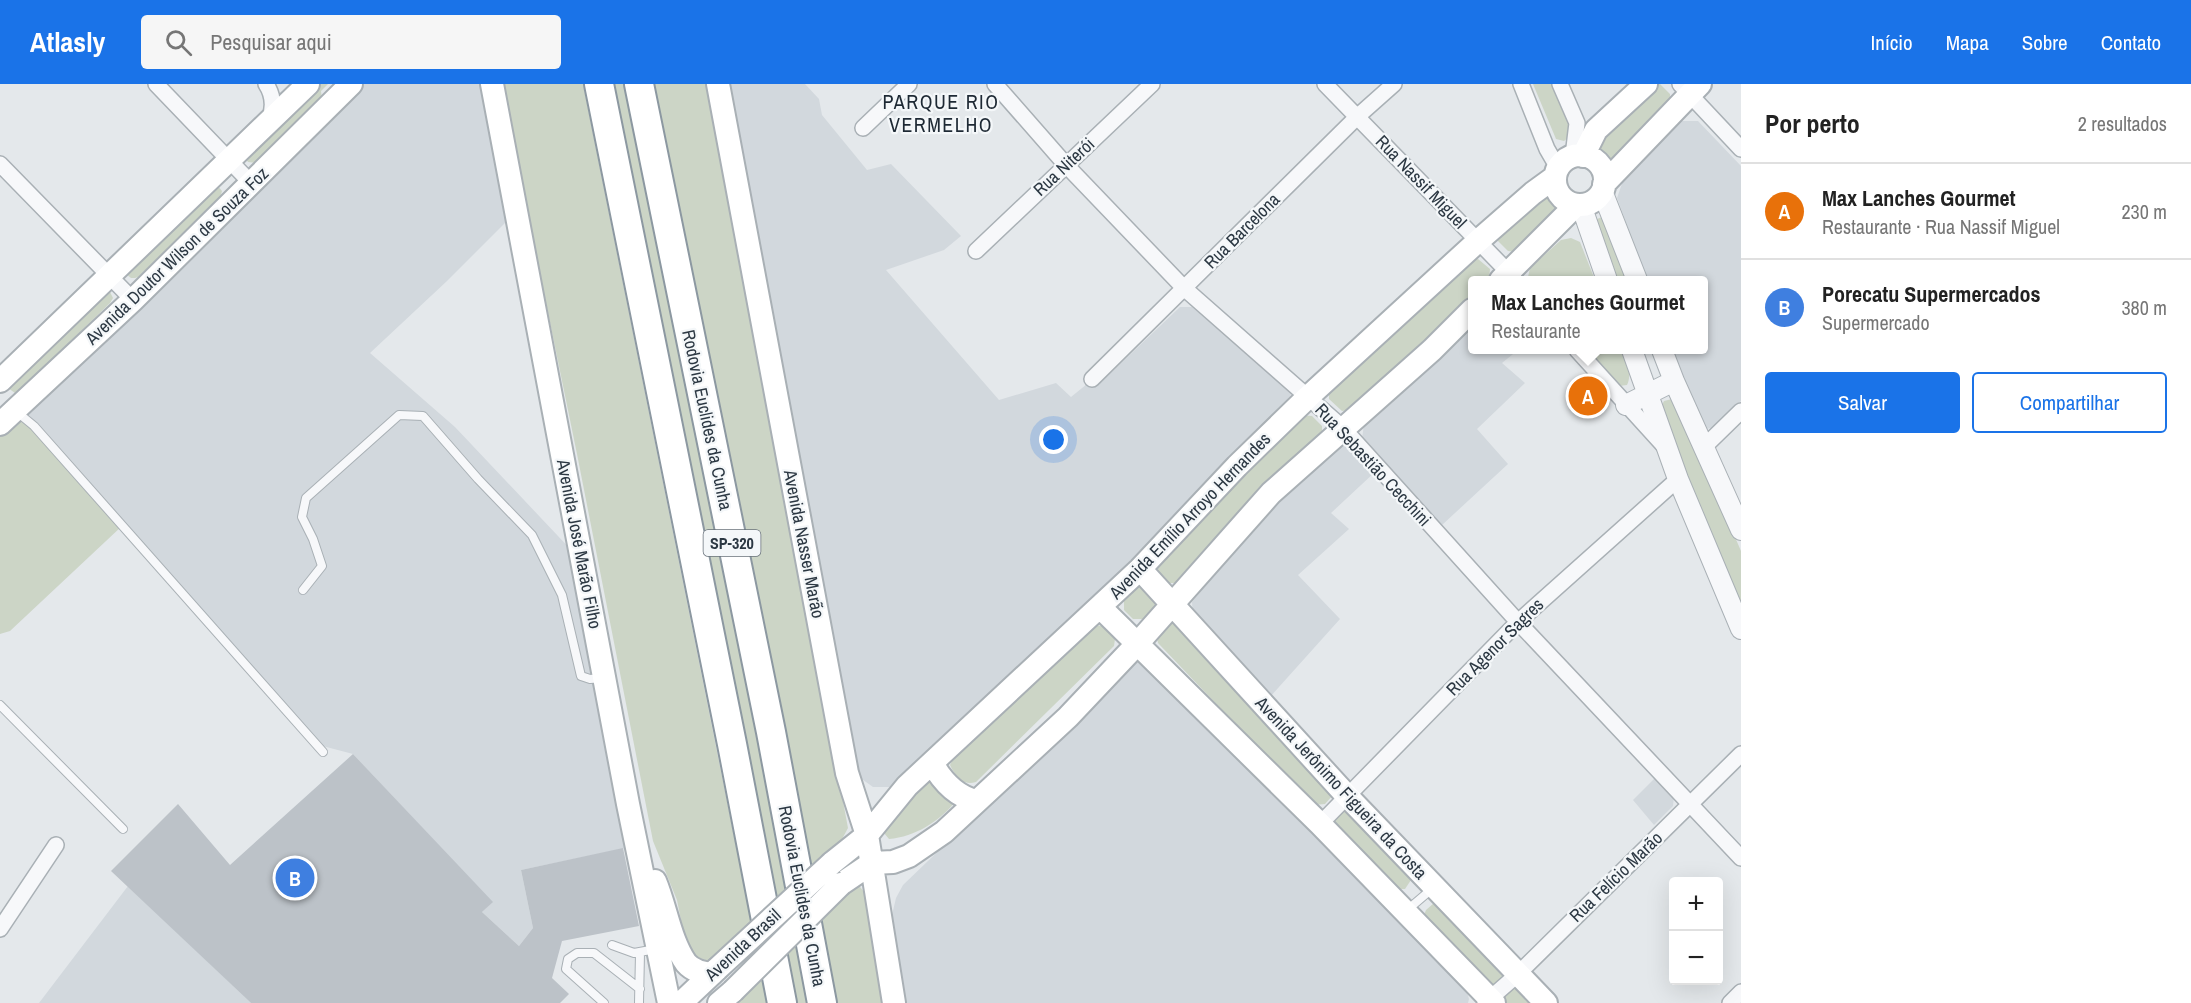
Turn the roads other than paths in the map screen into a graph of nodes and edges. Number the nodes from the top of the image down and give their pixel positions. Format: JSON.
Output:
{"nodes":[{"id":1,"x":156,"y":84,"type":"edge"},
{"id":2,"x":266,"y":84,"type":"edge"},
{"id":3,"x":308,"y":84,"type":"edge"},
{"id":4,"x":336,"y":84,"type":"edge"},
{"id":5,"x":351,"y":84,"type":"edge"},
{"id":6,"x":492,"y":84,"type":"edge"},
{"id":7,"x":599,"y":84,"type":"edge"},
{"id":8,"x":639,"y":84,"type":"edge"},
{"id":9,"x":718,"y":84,"type":"edge"},
{"id":10,"x":909,"y":84,"type":"edge"},
{"id":11,"x":995,"y":84,"type":"edge"},
{"id":12,"x":1152,"y":84,"type":"edge"},
{"id":13,"x":1325,"y":84,"type":"edge"},
{"id":14,"x":1394,"y":84,"type":"edge"},
{"id":15,"x":1521,"y":84,"type":"edge"},
{"id":16,"x":1560,"y":84,"type":"edge"},
{"id":17,"x":1646,"y":84,"type":"edge"},
{"id":18,"x":1690,"y":87,"type":"edge"},
{"id":19,"x":329,"y":106,"type":"junction"},
{"id":20,"x":1358,"y":116,"type":"junction"},
{"id":21,"x":269,"y":122,"type":"junction"},
{"id":22,"x":863,"y":128,"type":"dead end"},
{"id":23,"x":1741,"y":149,"type":"edge"},
{"id":24,"x":229,"y":160,"type":"junction"},
{"id":25,"x":0,"y":164,"type":"edge"},
{"id":26,"x":1567,"y":164,"type":"junction"},
{"id":27,"x":1066,"y":165,"type":"junction"},
{"id":28,"x":252,"y":184,"type":"junction"},
{"id":29,"x":1603,"y":187,"type":"junction"},
{"id":30,"x":1578,"y":205,"type":"junction"},
{"id":31,"x":1478,"y":241,"type":"junction"},
{"id":32,"x":976,"y":251,"type":"dead end"},
{"id":33,"x":110,"y":275,"type":"junction"},
{"id":34,"x":1507,"y":276,"type":"edge"},
{"id":35,"x":1511,"y":276,"type":"edge"},
{"id":36,"x":1605,"y":276,"type":"edge"},
{"id":37,"x":1636,"y":276,"type":"edge"},
{"id":38,"x":1184,"y":288,"type":"junction"},
{"id":39,"x":133,"y":300,"type":"junction"},
{"id":40,"x":1468,"y":314,"type":"edge"},
{"id":41,"x":1581,"y":354,"type":"edge"},
{"id":42,"x":1633,"y":354,"type":"edge"},
{"id":43,"x":1664,"y":354,"type":"edge"},
{"id":44,"x":1092,"y":379,"type":"dead end"},
{"id":45,"x":0,"y":381,"type":"edge"},
{"id":46,"x":1674,"y":381,"type":"junction"},
{"id":47,"x":1647,"y":393,"type":"junction"},
{"id":48,"x":1308,"y":397,"type":"junction"},
{"id":49,"x":1626,"y":405,"type":"junction"},
{"id":50,"x":5,"y":410,"type":"edge"},
{"id":51,"x":1741,"y":411,"type":"edge"},
{"id":52,"x":1343,"y":428,"type":"junction"},
{"id":53,"x":1704,"y":447,"type":"junction"},
{"id":54,"x":1667,"y":449,"type":"junction"},
{"id":55,"x":1678,"y":479,"type":"junction"},
{"id":56,"x":1736,"y":513,"type":"edge"},
{"id":57,"x":1741,"y":530,"type":"edge"},
{"id":58,"x":1140,"y":569,"type":"junction"},
{"id":59,"x":303,"y":590,"type":"dead end"},
{"id":60,"x":1172,"y":605,"type":"junction"},
{"id":61,"x":1100,"y":607,"type":"junction"},
{"id":62,"x":1518,"y":622,"type":"junction"},
{"id":63,"x":1741,"y":629,"type":"edge"},
{"id":64,"x":1138,"y":643,"type":"junction"},
{"id":65,"x":604,"y":678,"type":"junction"},
{"id":66,"x":0,"y":705,"type":"edge"},
{"id":67,"x":323,"y":752,"type":"dead end"},
{"id":68,"x":1741,"y":754,"type":"edge"},
{"id":69,"x":932,"y":763,"type":"junction"},
{"id":70,"x":1348,"y":797,"type":"junction"},
{"id":71,"x":976,"y":801,"type":"junction"},
{"id":72,"x":628,"y":804,"type":"junction"},
{"id":73,"x":1690,"y":805,"type":"junction"},
{"id":74,"x":1320,"y":824,"type":"junction"},
{"id":75,"x":123,"y":829,"type":"dead end"},
{"id":76,"x":867,"y":835,"type":"junction"},
{"id":77,"x":56,"y":845,"type":"dead end"},
{"id":78,"x":1741,"y":858,"type":"edge"},
{"id":79,"x":832,"y":863,"type":"joint"},
{"id":80,"x":872,"y":863,"type":"junction"},
{"id":81,"x":1435,"y":887,"type":"junction"},
{"id":82,"x":1406,"y":911,"type":"junction"},
{"id":83,"x":0,"y":929,"type":"edge"},
{"id":84,"x":612,"y":945,"type":"dead end"},
{"id":85,"x":649,"y":951,"type":"junction"},
{"id":86,"x":714,"y":972,"type":"junction"},
{"id":87,"x":1518,"y":974,"type":"junction"},
{"id":88,"x":640,"y":989,"type":"junction"},
{"id":89,"x":1741,"y":992,"type":"edge"},
{"id":90,"x":726,"y":997,"type":"edge"},
{"id":91,"x":1490,"y":1002,"type":"edge"},
{"id":92,"x":604,"y":1003,"type":"edge"},
{"id":93,"x":639,"y":1003,"type":"edge"},
{"id":94,"x":669,"y":1003,"type":"edge"},
{"id":95,"x":681,"y":1003,"type":"edge"},
{"id":96,"x":782,"y":1003,"type":"edge"},
{"id":97,"x":822,"y":1003,"type":"edge"},
{"id":98,"x":894,"y":1003,"type":"edge"},
{"id":99,"x":1546,"y":1003,"type":"edge"},
{"id":100,"x":1730,"y":1003,"type":"edge"}],
"edges":[{"from":1,"to":24,"type":"street"},
{"from":2,"to":21,"type":"street"},
{"from":3,"to":21,"type":"main road","name":"Avenida Doutor Wilson de Souza Foz"},
{"from":4,"to":19,"type":"main road"},
{"from":5,"to":19,"type":"main road","name":"Avenida Doutor Wilson de Souza Foz"},
{"from":6,"to":65,"type":"main road","name":"Avenida José Marão Filho"},
{"from":7,"to":96,"type":"highway","number":"SP-320"},
{"from":8,"to":97,"type":"highway","name":"Rodovia Euclides da Cunha","number":"SP-320"},
{"from":9,"to":76,"type":"main road","name":"Avenida Nasser Marão"},
{"from":10,"to":22,"type":"street"},
{"from":11,"to":27,"type":"street","name":"Rua Sebastião Cecchini"},
{"from":12,"to":27,"type":"street","name":"Rua Niterói"},
{"from":13,"to":20,"type":"street","name":"Rua Nassif Miguel"},
{"from":14,"to":20,"type":"street","name":"Rua Barcelona"},
{"from":15,"to":26,"type":"street"},
{"from":16,"to":26,"type":"street"},
{"from":17,"to":26,"type":"main road","name":"Avenida Emílio Arroyo Hernandes"},
{"from":18,"to":23,"type":"street"},
{"from":18,"to":29,"type":"main road"},
{"from":19,"to":28,"type":"main road","name":"Avenida Doutor Wilson de Souza Foz"},
{"from":20,"to":31,"type":"street","name":"Rua Nassif Miguel"},
{"from":20,"to":38,"type":"street","name":"Rua Barcelona"},
{"from":21,"to":24,"type":"main road","name":"Avenida Doutor Wilson de Souza Foz"},
{"from":24,"to":28,"type":"street"},
{"from":24,"to":33,"type":"main road","name":"Avenida Doutor Wilson de Souza Foz"},
{"from":25,"to":33,"type":"street"},
{"from":26,"to":29,"type":"main road"},
{"from":26,"to":30,"type":"main road"},
{"from":26,"to":31,"type":"main road","name":"Avenida Emílio Arroyo Hernandes"},
{"from":27,"to":32,"type":"street","name":"Rua Niterói"},
{"from":27,"to":38,"type":"street","name":"Rua Sebastião Cecchini"},
{"from":28,"to":39,"type":"main road","name":"Avenida Doutor Wilson de Souza Foz"},
{"from":29,"to":30,"type":"main road"},
{"from":29,"to":37,"type":"street"},
{"from":30,"to":35,"type":"main road"},
{"from":30,"to":36,"type":"street"},
{"from":31,"to":34,"type":"street","name":"Rua Nassif Miguel"},
{"from":31,"to":48,"type":"main road","name":"Avenida Emílio Arroyo Hernandes"},
{"from":33,"to":39,"type":"street"},
{"from":33,"to":45,"type":"main road","name":"Avenida Doutor Wilson de Souza Foz"},
{"from":38,"to":44,"type":"street","name":"Rua Barcelona"},
{"from":38,"to":48,"type":"street","name":"Rua Sebastião Cecchini"},
{"from":39,"to":50,"type":"main road","name":"Avenida Doutor Wilson de Souza Foz"},
{"from":40,"to":52,"type":"main road"},
{"from":41,"to":49,"type":"street"},
{"from":42,"to":47,"type":"street"},
{"from":43,"to":46,"type":"street"},
{"from":46,"to":47,"type":"street"},
{"from":46,"to":53,"type":"street"},
{"from":47,"to":49,"type":"street"},
{"from":47,"to":54,"type":"street"},
{"from":48,"to":52,"type":"street","name":"Rua Sebastião Cecchini"},
{"from":48,"to":58,"type":"main road","name":"Avenida Emílio Arroyo Hernandes"},
{"from":49,"to":54,"type":"street"},
{"from":50,"to":67,"type":"lane"},
{"from":51,"to":53,"type":"street"},
{"from":52,"to":60,"type":"main road"},
{"from":52,"to":62,"type":"street","name":"Rua Sebastião Cecchini"},
{"from":53,"to":56,"type":"street"},
{"from":54,"to":55,"type":"street"},
{"from":55,"to":62,"type":"street","name":"Rua Agenor Sagres"},
{"from":55,"to":63,"type":"street"},
{"from":56,"to":57,"type":"street"},
{"from":58,"to":60,"type":"main road","name":"Avenida Jerônimo Figueira da Costa"},
{"from":58,"to":61,"type":"main road","name":"Avenida Emílio Arroyo Hernandes"},
{"from":59,"to":65,"type":"lane"},
{"from":60,"to":64,"type":"main road"},
{"from":60,"to":70,"type":"main road","name":"Avenida Jerônimo Figueira da Costa"},
{"from":61,"to":64,"type":"main road","name":"Avenida Jerônimo Figueira da Costa"},
{"from":61,"to":69,"type":"main road","name":"Avenida Emílio Arroyo Hernandes"},
{"from":62,"to":70,"type":"street","name":"Rua Agenor Sagres"},
{"from":62,"to":73,"type":"street","name":"Rua Sebastião Cecchini"},
{"from":64,"to":71,"type":"main road"},
{"from":64,"to":74,"type":"main road","name":"Avenida Jerônimo Figueira da Costa"},
{"from":65,"to":72,"type":"main road","name":"Avenida José Marão Filho"},
{"from":66,"to":75,"type":"lane"},
{"from":68,"to":73,"type":"street","name":"Rua Felício Marão"},
{"from":69,"to":71,"type":"main road"},
{"from":69,"to":76,"type":"main road","name":"Avenida Emílio Arroyo Hernandes"},
{"from":70,"to":74,"type":"street","name":"Rua Agenor Sagres"},
{"from":70,"to":81,"type":"main road","name":"Avenida Jerônimo Figueira da Costa"},
{"from":71,"to":80,"type":"main road"},
{"from":72,"to":85,"type":"main road","name":"Avenida José Marão Filho"},
{"from":72,"to":86,"type":"main road"},
{"from":73,"to":78,"type":"street","name":"Rua Sebastião Cecchini"},
{"from":73,"to":87,"type":"street","name":"Rua Felício Marão"},
{"from":74,"to":82,"type":"main road","name":"Avenida Jerônimo Figueira da Costa"},
{"from":76,"to":79,"type":"main road","name":"Avenida Emílio Arroyo Hernandes"},
{"from":76,"to":80,"type":"main road","name":"Avenida Nasser Marão"},
{"from":77,"to":83,"type":"street"},
{"from":79,"to":86,"type":"main road","name":"Avenida Brasil","bridge":true},
{"from":80,"to":90,"type":"main road","name":"Avenida Brasil","bridge":true},
{"from":80,"to":98,"type":"main road","name":"Avenida Nasser Marão"},
{"from":81,"to":82,"type":"lane"},
{"from":81,"to":87,"type":"main road","name":"Avenida Jerônimo Figueira da Costa"},
{"from":82,"to":91,"type":"main road","name":"Avenida Jerônimo Figueira da Costa"},
{"from":84,"to":85,"type":"lane"},
{"from":85,"to":88,"type":"lane"},
{"from":85,"to":94,"type":"main road","name":"Avenida José Marão Filho"},
{"from":86,"to":95,"type":"main road","name":"Avenida Brasil"},
{"from":87,"to":91,"type":"street","name":"Rua Felício Marão"},
{"from":87,"to":99,"type":"main road","name":"Avenida Jerônimo Figueira da Costa"},
{"from":88,"to":92,"type":"lane"},
{"from":88,"to":93,"type":"lane"},
{"from":89,"to":100,"type":"street"}]}
